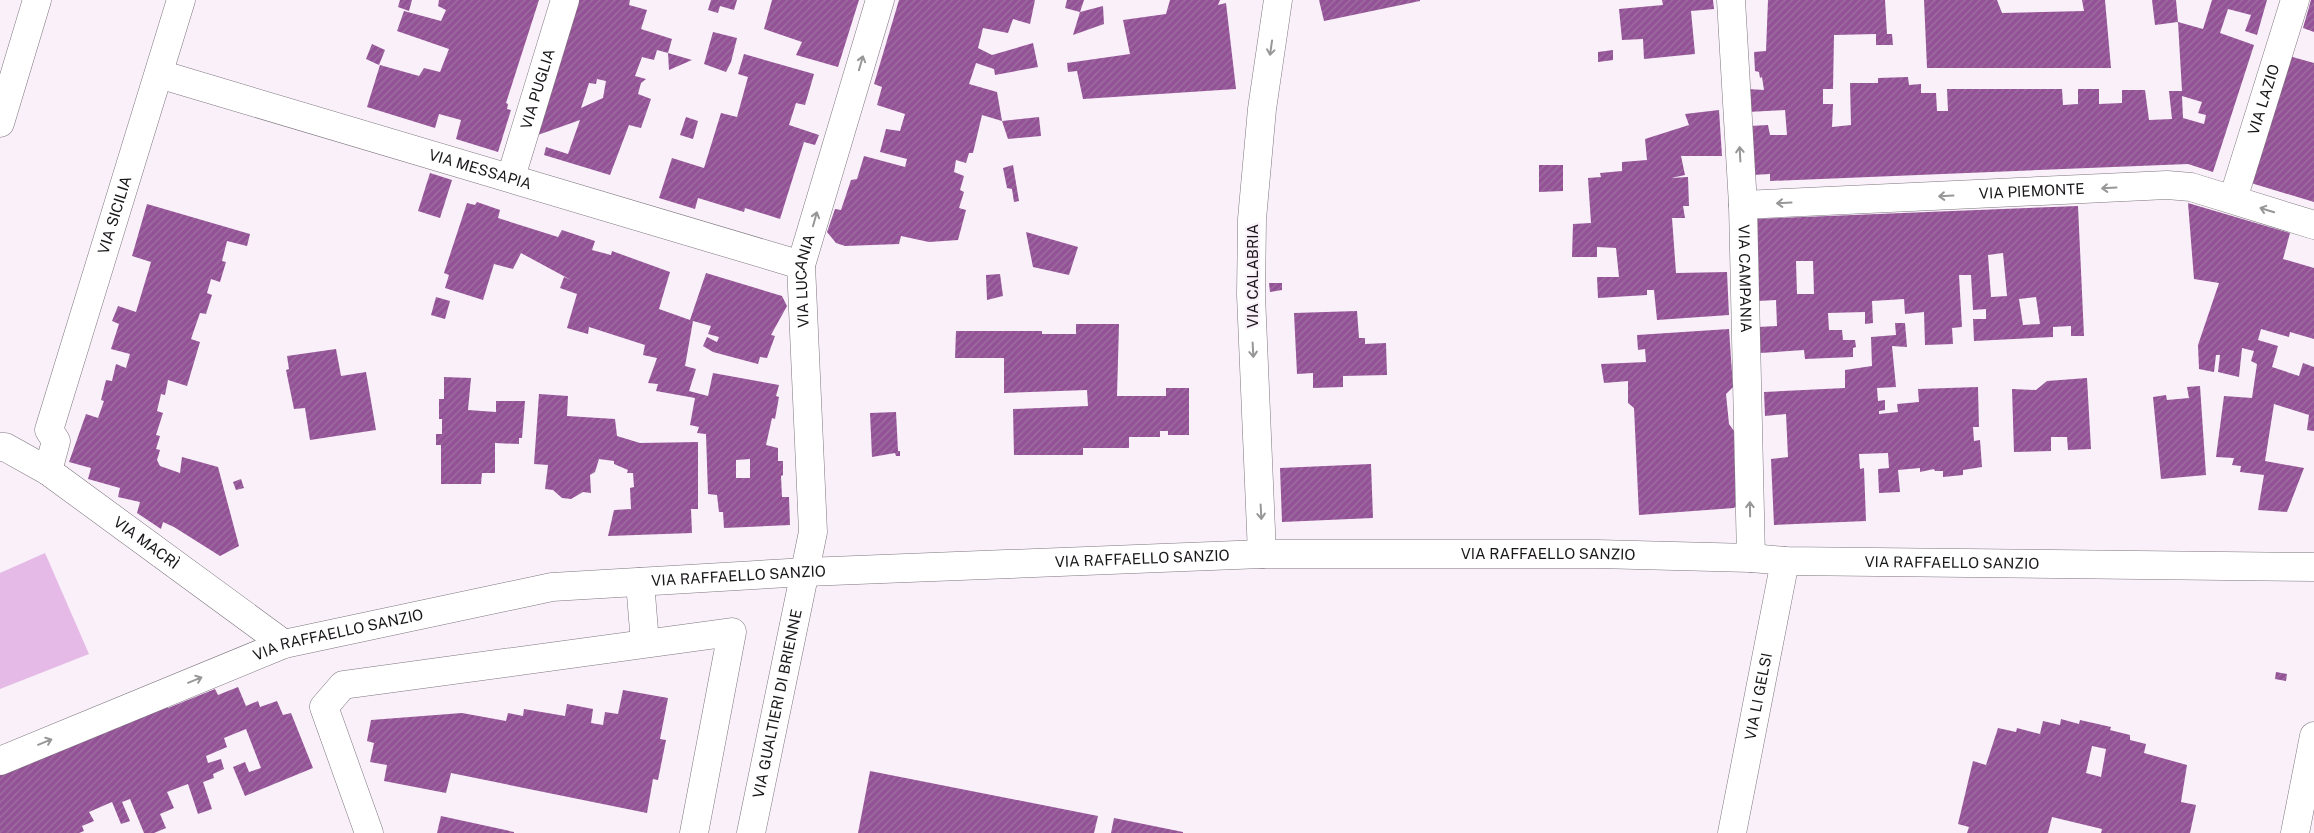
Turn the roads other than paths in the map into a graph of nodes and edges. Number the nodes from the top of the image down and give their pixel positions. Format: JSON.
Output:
{"nodes":[{"id":1,"x":181,"y":0,"type":"edge"},
{"id":2,"x":564,"y":0,"type":"edge"},
{"id":3,"x":880,"y":0,"type":"edge"},
{"id":4,"x":1278,"y":0,"type":"edge"},
{"id":5,"x":1731,"y":0,"type":"edge"},
{"id":6,"x":2295,"y":0,"type":"edge"},
{"id":7,"x":31,"y":5,"type":"edge"},
{"id":8,"x":159,"y":74,"type":"junction"},
{"id":9,"x":0,"y":123,"type":"edge"},
{"id":10,"x":511,"y":178,"type":"junction"},
{"id":11,"x":2233,"y":199,"type":"junction"},
{"id":12,"x":1743,"y":205,"type":"junction"},
{"id":13,"x":2314,"y":225,"type":"edge"},
{"id":14,"x":801,"y":266,"type":"junction"},
{"id":15,"x":2,"y":445,"type":"edge"},
{"id":16,"x":48,"y":471,"type":"junction"},
{"id":17,"x":1262,"y":554,"type":"junction"},
{"id":18,"x":1751,"y":558,"type":"junction"},
{"id":19,"x":1785,"y":561,"type":"junction"},
{"id":20,"x":2314,"y":567,"type":"edge"},
{"id":21,"x":806,"y":572,"type":"junction"},
{"id":22,"x":640,"y":582,"type":"junction"},
{"id":23,"x":284,"y":644,"type":"junction"},
{"id":24,"x":645,"y":644,"type":"junction"},
{"id":25,"x":2314,"y":736,"type":"edge"},
{"id":26,"x":0,"y":761,"type":"edge"},
{"id":27,"x":2302,"y":820,"type":"edge"},
{"id":28,"x":369,"y":833,"type":"edge"},
{"id":29,"x":694,"y":833,"type":"edge"},
{"id":30,"x":750,"y":833,"type":"edge"},
{"id":31,"x":1732,"y":833,"type":"edge"}],
"edges":[{"from":1,"to":8,"type":"street","name":"VIA SICILIA"},
{"from":2,"to":10,"type":"street","name":"VIA PUGLIA"},
{"from":14,"to":3,"type":"street","name":"VIA LUCANIA","one_way":true},
{"from":4,"to":17,"type":"street","name":"VIA CALABRIA","one_way":true},
{"from":12,"to":5,"type":"street","name":"VIA CAMPANIA","one_way":true},
{"from":6,"to":11,"type":"street","name":"VIA LAZIO"},
{"from":7,"to":9,"type":"street"},
{"from":8,"to":10,"type":"street","name":"VIA MESSAPIA"},
{"from":8,"to":16,"type":"street","name":"VIA SICILIA"},
{"from":10,"to":14,"type":"street","name":"VIA MESSAPIA"},
{"from":11,"to":12,"type":"street","name":"VIA PIEMONTE","one_way":true},
{"from":13,"to":11,"type":"street","name":"VIA PIEMONTE","one_way":true},
{"from":18,"to":12,"type":"street","name":"VIA CAMPANIA","one_way":true},
{"from":14,"to":21,"type":"street","name":"VIA LUCANIA"},
{"from":15,"to":16,"type":"street","name":"VIA MACRÌ"},
{"from":16,"to":23,"type":"street","name":"VIA MACRÌ"},
{"from":17,"to":18,"type":"street","name":"VIA RAFFAELLO SANZIO"},
{"from":17,"to":21,"type":"street","name":"VIA RAFFAELLO SANZIO"},
{"from":18,"to":19,"type":"street","name":"VIA RAFFAELLO SANZIO"},
{"from":19,"to":20,"type":"street","name":"VIA RAFFAELLO SANZIO"},
{"from":19,"to":31,"type":"street","name":"VIA LI GELSI"},
{"from":21,"to":22,"type":"street","name":"VIA RAFFAELLO SANZIO"},
{"from":21,"to":30,"type":"street","name":"VIA GUALTIERI DI BRIENNE"},
{"from":22,"to":23,"type":"street","name":"VIA RAFFAELLO SANZIO"},
{"from":22,"to":24,"type":"street"},
{"from":26,"to":23,"type":"street","name":"VIA RAFFAELLO SANZIO","one_way":true},
{"from":24,"to":28,"type":"street"},
{"from":24,"to":29,"type":"street"},
{"from":25,"to":27,"type":"street"}]}
